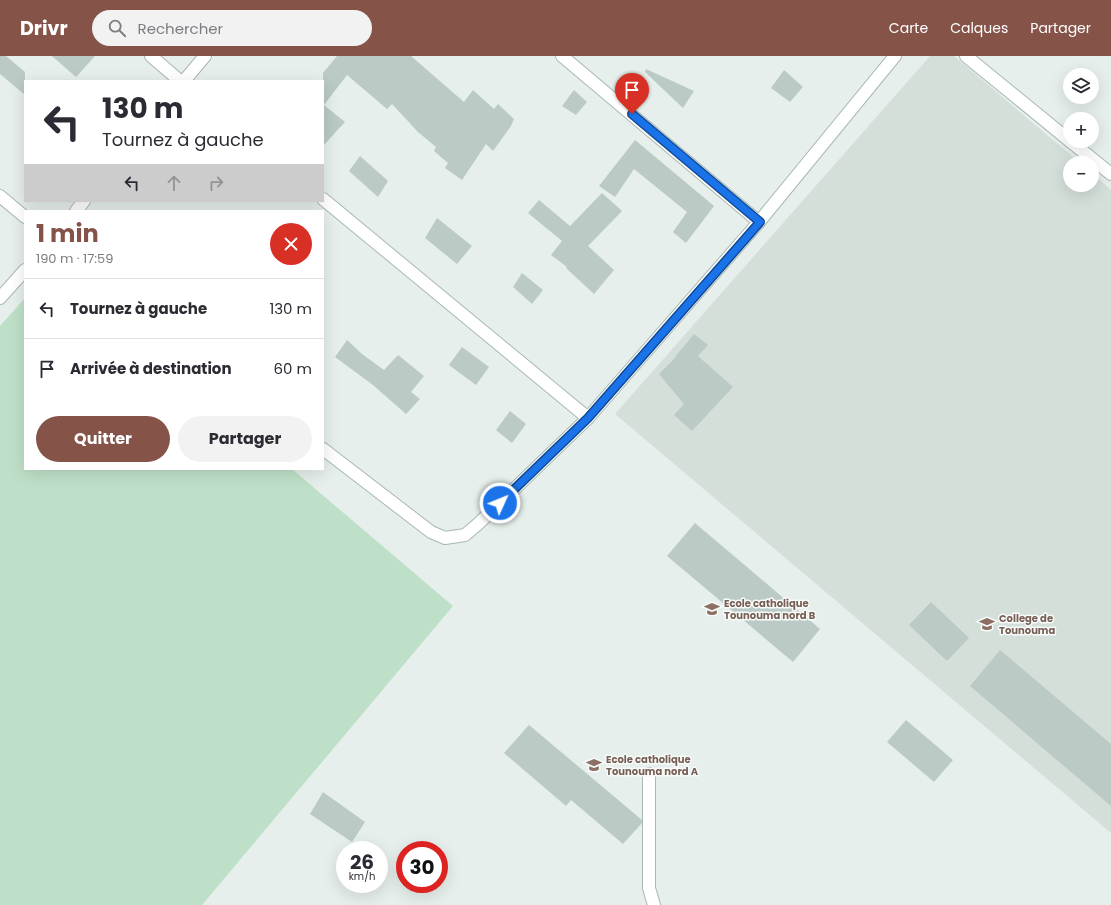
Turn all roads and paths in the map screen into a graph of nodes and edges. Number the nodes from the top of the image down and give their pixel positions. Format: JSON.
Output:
{"nodes":[{"id":1,"x":151,"y":56,"type":"edge"},
{"id":2,"x":205,"y":56,"type":"edge"},
{"id":3,"x":562,"y":56,"type":"edge"},
{"id":4,"x":895,"y":56,"type":"edge"},
{"id":5,"x":966,"y":56,"type":"edge"},
{"id":6,"x":179,"y":80,"type":"edge"},
{"id":7,"x":185,"y":80,"type":"edge"},
{"id":8,"x":1063,"y":135,"type":"edge"},
{"id":9,"x":1079,"y":148,"type":"edge"},
{"id":10,"x":1111,"y":174,"type":"edge"},
{"id":11,"x":0,"y":196,"type":"edge"},
{"id":12,"x":324,"y":200,"type":"edge"},
{"id":13,"x":83,"y":202,"type":"edge"},
{"id":14,"x":77,"y":210,"type":"edge"},
{"id":15,"x":24,"y":216,"type":"edge"},
{"id":16,"x":760,"y":222,"type":"junction"},
{"id":17,"x":24,"y":271,"type":"edge"},
{"id":18,"x":0,"y":298,"type":"edge"},
{"id":19,"x":588,"y":418,"type":"junction"},
{"id":20,"x":324,"y":450,"type":"edge"},
{"id":21,"x":649,"y":774,"type":"dead end"},
{"id":22,"x":654,"y":905,"type":"edge"}],
"edges":[{"from":1,"to":6,"type":"street"},
{"from":2,"to":7,"type":"street"},
{"from":3,"to":16,"type":"street"},
{"from":4,"to":16,"type":"street"},
{"from":5,"to":8,"type":"street"},
{"from":9,"to":10,"type":"street"},
{"from":11,"to":15,"type":"street"},
{"from":12,"to":19,"type":"street"},
{"from":13,"to":14,"type":"street"},
{"from":16,"to":19,"type":"street"},
{"from":17,"to":18,"type":"street"},
{"from":19,"to":20,"type":"street"},
{"from":21,"to":22,"type":"street"}]}
